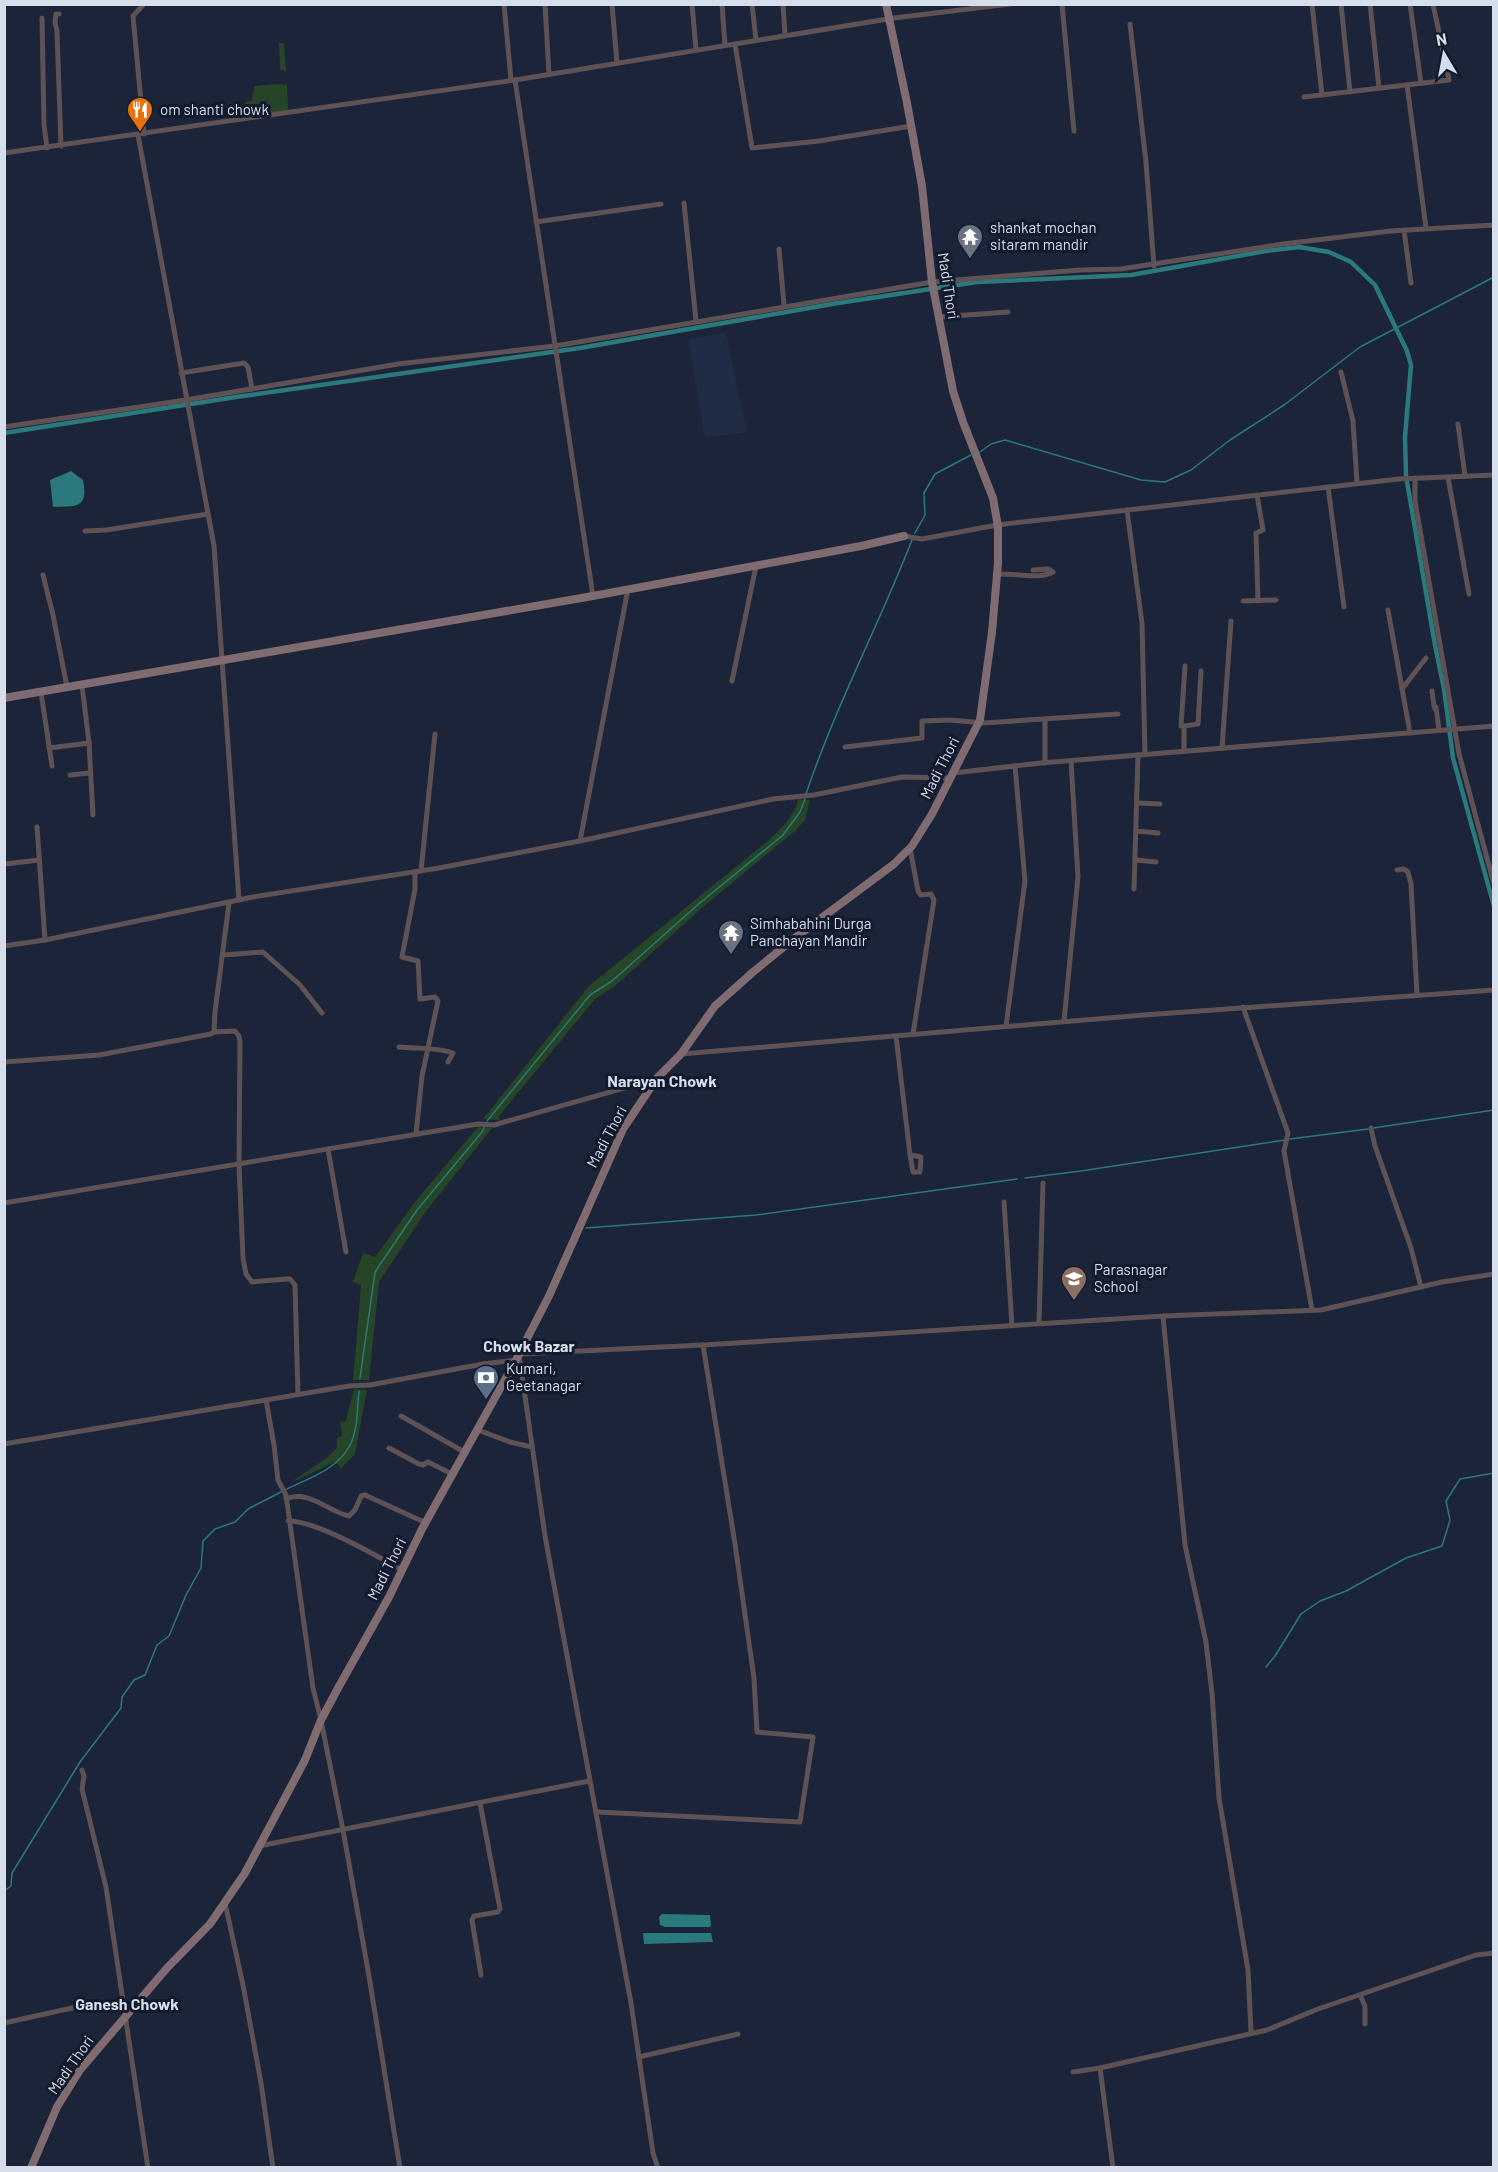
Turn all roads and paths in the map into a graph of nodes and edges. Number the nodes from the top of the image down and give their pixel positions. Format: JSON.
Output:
{"nodes":[{"id":1,"x":144,"y":4,"type":"edge"},
{"id":2,"x":504,"y":4,"type":"edge"},
{"id":3,"x":545,"y":4,"type":"edge"},
{"id":4,"x":612,"y":4,"type":"edge"},
{"id":5,"x":692,"y":4,"type":"edge"},
{"id":6,"x":722,"y":4,"type":"edge"},
{"id":7,"x":752,"y":4,"type":"edge"},
{"id":8,"x":783,"y":4,"type":"edge"},
{"id":9,"x":886,"y":4,"type":"edge"},
{"id":10,"x":1010,"y":4,"type":"edge"},
{"id":11,"x":1062,"y":4,"type":"edge"},
{"id":12,"x":1312,"y":4,"type":"edge"},
{"id":13,"x":1341,"y":4,"type":"edge"},
{"id":14,"x":1370,"y":4,"type":"edge"},
{"id":15,"x":1410,"y":4,"type":"edge"},
{"id":16,"x":1433,"y":4,"type":"edge"},
{"id":17,"x":59,"y":14,"type":"dead end"},
{"id":18,"x":42,"y":18,"type":"dead end"},
{"id":19,"x":888,"y":19,"type":"junction"},
{"id":20,"x":1130,"y":24,"type":"dead end"},
{"id":21,"x":785,"y":35,"type":"junction"},
{"id":22,"x":756,"y":40,"type":"junction"},
{"id":23,"x":735,"y":44,"type":"junction"},
{"id":24,"x":725,"y":45,"type":"junction"},
{"id":25,"x":696,"y":50,"type":"junction"},
{"id":26,"x":617,"y":63,"type":"junction"},
{"id":27,"x":549,"y":74,"type":"junction"},
{"id":28,"x":513,"y":80,"type":"junction"},
{"id":29,"x":1421,"y":83,"type":"junction"},
{"id":30,"x":1407,"y":85,"type":"junction"},
{"id":31,"x":1379,"y":88,"type":"junction"},
{"id":32,"x":1350,"y":92,"type":"junction"},
{"id":33,"x":1322,"y":95,"type":"junction"},
{"id":34,"x":1304,"y":97,"type":"dead end"},
{"id":35,"x":911,"y":126,"type":"junction"},
{"id":36,"x":1074,"y":131,"type":"dead end"},
{"id":37,"x":141,"y":134,"type":"junction"},
{"id":38,"x":61,"y":146,"type":"junction"},
{"id":39,"x":47,"y":148,"type":"junction"},
{"id":40,"x":4,"y":153,"type":"edge"},
{"id":41,"x":684,"y":203,"type":"dead end"},
{"id":42,"x":661,"y":204,"type":"dead end"},
{"id":43,"x":537,"y":222,"type":"junction"},
{"id":44,"x":1494,"y":225,"type":"edge"},
{"id":45,"x":1426,"y":228,"type":"junction"},
{"id":46,"x":1404,"y":230,"type":"junction"},
{"id":47,"x":779,"y":249,"type":"dead end"},
{"id":48,"x":1154,"y":266,"type":"junction"},
{"id":49,"x":1411,"y":283,"type":"dead end"},
{"id":50,"x":933,"y":284,"type":"junction"},
{"id":51,"x":784,"y":305,"type":"junction"},
{"id":52,"x":1008,"y":312,"type":"dead end"},
{"id":53,"x":939,"y":317,"type":"junction"},
{"id":54,"x":696,"y":321,"type":"junction"},
{"id":55,"x":555,"y":346,"type":"junction"},
{"id":56,"x":1341,"y":372,"type":"dead end"},
{"id":57,"x":181,"y":373,"type":"junction"},
{"id":58,"x":252,"y":389,"type":"junction"},
{"id":59,"x":186,"y":400,"type":"junction"},
{"id":60,"x":1458,"y":424,"type":"dead end"},
{"id":61,"x":4,"y":427,"type":"edge"},
{"id":62,"x":1494,"y":475,"type":"edge"},
{"id":63,"x":1465,"y":476,"type":"junction"},
{"id":64,"x":1448,"y":477,"type":"junction"},
{"id":65,"x":1414,"y":478,"type":"junction"},
{"id":66,"x":1357,"y":483,"type":"junction"},
{"id":67,"x":1328,"y":487,"type":"junction"},
{"id":68,"x":1257,"y":495,"type":"junction"},
{"id":69,"x":1127,"y":510,"type":"junction"},
{"id":70,"x":208,"y":514,"type":"junction"},
{"id":71,"x":998,"y":525,"type":"junction"},
{"id":72,"x":85,"y":531,"type":"dead end"},
{"id":73,"x":904,"y":536,"type":"joint"},
{"id":74,"x":756,"y":566,"type":"junction"},
{"id":75,"x":1033,"y":570,"type":"dead end"},
{"id":76,"x":997,"y":574,"type":"junction"},
{"id":77,"x":43,"y":575,"type":"dead end"},
{"id":78,"x":628,"y":589,"type":"junction"},
{"id":79,"x":1469,"y":594,"type":"dead end"},
{"id":80,"x":593,"y":596,"type":"junction"},
{"id":81,"x":1276,"y":600,"type":"dead end"},
{"id":82,"x":1244,"y":601,"type":"dead end"},
{"id":83,"x":1258,"y":601,"type":"junction"},
{"id":84,"x":1344,"y":607,"type":"dead end"},
{"id":85,"x":1388,"y":610,"type":"dead end"},
{"id":86,"x":1231,"y":621,"type":"dead end"},
{"id":87,"x":1426,"y":658,"type":"dead end"},
{"id":88,"x":222,"y":660,"type":"junction"},
{"id":89,"x":1185,"y":666,"type":"dead end"},
{"id":90,"x":1201,"y":671,"type":"dead end"},
{"id":91,"x":732,"y":681,"type":"dead end"},
{"id":92,"x":82,"y":685,"type":"junction"},
{"id":93,"x":67,"y":687,"type":"junction"},
{"id":94,"x":1402,"y":689,"type":"junction"},
{"id":95,"x":1432,"y":691,"type":"dead end"},
{"id":96,"x":41,"y":692,"type":"junction"},
{"id":97,"x":4,"y":698,"type":"edge"},
{"id":98,"x":1118,"y":714,"type":"dead end"},
{"id":99,"x":1045,"y":720,"type":"junction"},
{"id":100,"x":978,"y":724,"type":"junction"},
{"id":101,"x":1184,"y":726,"type":"junction"},
{"id":102,"x":1494,"y":726,"type":"edge"},
{"id":103,"x":1454,"y":729,"type":"junction"},
{"id":104,"x":1439,"y":730,"type":"junction"},
{"id":105,"x":1410,"y":733,"type":"junction"},
{"id":106,"x":435,"y":734,"type":"dead end"},
{"id":107,"x":89,"y":743,"type":"junction"},
{"id":108,"x":845,"y":747,"type":"dead end"},
{"id":109,"x":49,"y":748,"type":"junction"},
{"id":110,"x":1222,"y":748,"type":"junction"},
{"id":111,"x":1184,"y":752,"type":"junction"},
{"id":112,"x":1138,"y":755,"type":"junction"},
{"id":113,"x":1145,"y":755,"type":"junction"},
{"id":114,"x":1071,"y":761,"type":"junction"},
{"id":115,"x":1045,"y":763,"type":"junction"},
{"id":116,"x":52,"y":766,"type":"dead end"},
{"id":117,"x":1015,"y":766,"type":"junction"},
{"id":118,"x":90,"y":773,"type":"junction"},
{"id":119,"x":70,"y":775,"type":"dead end"},
{"id":120,"x":951,"y":776,"type":"junction"},
{"id":121,"x":1137,"y":802,"type":"junction"},
{"id":122,"x":1160,"y":804,"type":"dead end"},
{"id":123,"x":93,"y":815,"type":"dead end"},
{"id":124,"x":37,"y":827,"type":"dead end"},
{"id":125,"x":1136,"y":831,"type":"junction"},
{"id":126,"x":1158,"y":833,"type":"dead end"},
{"id":127,"x":580,"y":841,"type":"junction"},
{"id":128,"x":910,"y":848,"type":"junction"},
{"id":129,"x":39,"y":860,"type":"junction"},
{"id":130,"x":1136,"y":860,"type":"junction"},
{"id":131,"x":1156,"y":862,"type":"dead end"},
{"id":132,"x":4,"y":864,"type":"edge"},
{"id":133,"x":1397,"y":870,"type":"dead end"},
{"id":134,"x":418,"y":871,"type":"junction"},
{"id":135,"x":1494,"y":884,"type":"edge"},
{"id":136,"x":1134,"y":889,"type":"dead end"},
{"id":137,"x":239,"y":900,"type":"junction"},
{"id":138,"x":229,"y":903,"type":"junction"},
{"id":139,"x":45,"y":940,"type":"junction"},
{"id":140,"x":4,"y":946,"type":"edge"},
{"id":141,"x":223,"y":956,"type":"junction"},
{"id":142,"x":1494,"y":990,"type":"edge"},
{"id":143,"x":1417,"y":995,"type":"junction"},
{"id":144,"x":1243,"y":1007,"type":"junction"},
{"id":145,"x":322,"y":1013,"type":"dead end"},
{"id":146,"x":1064,"y":1021,"type":"junction"},
{"id":147,"x":1006,"y":1026,"type":"junction"},
{"id":148,"x":214,"y":1032,"type":"junction"},
{"id":149,"x":912,"y":1034,"type":"junction"},
{"id":150,"x":897,"y":1036,"type":"junction"},
{"id":151,"x":399,"y":1047,"type":"dead end"},
{"id":152,"x":429,"y":1048,"type":"junction"},
{"id":153,"x":681,"y":1054,"type":"junction"},
{"id":154,"x":4,"y":1062,"type":"edge"},
{"id":155,"x":448,"y":1062,"type":"dead end"},
{"id":156,"x":657,"y":1078,"type":"junction"},
{"id":157,"x":1371,"y":1128,"type":"dead end"},
{"id":158,"x":416,"y":1134,"type":"junction"},
{"id":159,"x":328,"y":1149,"type":"junction"},
{"id":160,"x":910,"y":1155,"type":"dead end"},
{"id":161,"x":239,"y":1165,"type":"junction"},
{"id":162,"x":1043,"y":1183,"type":"dead end"},
{"id":163,"x":1004,"y":1202,"type":"dead end"},
{"id":164,"x":4,"y":1203,"type":"edge"},
{"id":165,"x":346,"y":1252,"type":"dead end"},
{"id":166,"x":1494,"y":1274,"type":"edge"},
{"id":167,"x":1421,"y":1287,"type":"junction"},
{"id":168,"x":1312,"y":1310,"type":"junction"},
{"id":169,"x":1163,"y":1316,"type":"junction"},
{"id":170,"x":1039,"y":1323,"type":"junction"},
{"id":171,"x":1012,"y":1325,"type":"junction"},
{"id":172,"x":703,"y":1345,"type":"junction"},
{"id":173,"x":518,"y":1357,"type":"junction"},
{"id":174,"x":298,"y":1394,"type":"junction"},
{"id":175,"x":266,"y":1400,"type":"junction"},
{"id":176,"x":401,"y":1416,"type":"dead end"},
{"id":177,"x":478,"y":1430,"type":"junction"},
{"id":178,"x":4,"y":1444,"type":"edge"},
{"id":179,"x":532,"y":1447,"type":"junction"},
{"id":180,"x":389,"y":1448,"type":"dead end"},
{"id":181,"x":466,"y":1453,"type":"junction"},
{"id":182,"x":454,"y":1475,"type":"junction"},
{"id":183,"x":286,"y":1497,"type":"junction"},
{"id":184,"x":288,"y":1521,"type":"junction"},
{"id":185,"x":426,"y":1523,"type":"junction"},
{"id":186,"x":402,"y":1570,"type":"junction"},
{"id":187,"x":321,"y":1720,"type":"junction"},
{"id":188,"x":82,"y":1770,"type":"dead end"},
{"id":189,"x":589,"y":1781,"type":"junction"},
{"id":190,"x":480,"y":1803,"type":"junction"},
{"id":191,"x":597,"y":1812,"type":"junction"},
{"id":192,"x":343,"y":1830,"type":"junction"},
{"id":193,"x":259,"y":1845,"type":"junction"},
{"id":194,"x":225,"y":1903,"type":"junction"},
{"id":195,"x":1494,"y":1953,"type":"edge"},
{"id":196,"x":481,"y":1975,"type":"dead end"},
{"id":197,"x":1360,"y":1995,"type":"junction"},
{"id":198,"x":122,"y":2002,"type":"junction"},
{"id":199,"x":125,"y":2016,"type":"junction"},
{"id":200,"x":4,"y":2023,"type":"edge"},
{"id":201,"x":1365,"y":2024,"type":"dead end"},
{"id":202,"x":1251,"y":2032,"type":"junction"},
{"id":203,"x":738,"y":2034,"type":"dead end"},
{"id":204,"x":639,"y":2057,"type":"junction"},
{"id":205,"x":1100,"y":2068,"type":"junction"},
{"id":206,"x":1073,"y":2072,"type":"dead end"},
{"id":207,"x":32,"y":2168,"type":"edge"},
{"id":208,"x":148,"y":2168,"type":"edge"},
{"id":209,"x":273,"y":2168,"type":"edge"},
{"id":210,"x":400,"y":2168,"type":"edge"},
{"id":211,"x":658,"y":2168,"type":"edge"},
{"id":212,"x":1113,"y":2168,"type":"edge"}],
"edges":[{"from":1,"to":37,"type":"street"},
{"from":2,"to":28,"type":"street"},
{"from":3,"to":27,"type":"street"},
{"from":4,"to":26,"type":"street"},
{"from":5,"to":25,"type":"street"},
{"from":6,"to":24,"type":"street"},
{"from":7,"to":22,"type":"street"},
{"from":8,"to":21,"type":"street"},
{"from":9,"to":19,"type":"main road","name":"Madi Thori"},
{"from":10,"to":19,"type":"street"},
{"from":11,"to":36,"type":"street"},
{"from":12,"to":33,"type":"street"},
{"from":13,"to":32,"type":"street"},
{"from":14,"to":31,"type":"street"},
{"from":15,"to":29,"type":"street"},
{"from":16,"to":29,"type":"street"},
{"from":17,"to":38,"type":"street"},
{"from":18,"to":39,"type":"street"},
{"from":19,"to":21,"type":"street"},
{"from":19,"to":35,"type":"main road","name":"Madi Thori"},
{"from":20,"to":48,"type":"street"},
{"from":21,"to":22,"type":"street"},
{"from":22,"to":23,"type":"street"},
{"from":23,"to":24,"type":"street"},
{"from":23,"to":35,"type":"street"},
{"from":24,"to":25,"type":"street"},
{"from":25,"to":26,"type":"street"},
{"from":26,"to":27,"type":"street"},
{"from":27,"to":28,"type":"street"},
{"from":28,"to":37,"type":"street"},
{"from":28,"to":43,"type":"street"},
{"from":29,"to":30,"type":"street"},
{"from":30,"to":31,"type":"street"},
{"from":30,"to":45,"type":"street"},
{"from":31,"to":32,"type":"street"},
{"from":32,"to":33,"type":"street"},
{"from":33,"to":34,"type":"street"},
{"from":35,"to":50,"type":"main road","name":"Madi Thori"},
{"from":37,"to":38,"type":"street"},
{"from":37,"to":57,"type":"street"},
{"from":38,"to":39,"type":"street"},
{"from":39,"to":40,"type":"street"},
{"from":41,"to":54,"type":"street"},
{"from":42,"to":43,"type":"street"},
{"from":43,"to":55,"type":"street"},
{"from":44,"to":45,"type":"street"},
{"from":45,"to":46,"type":"street"},
{"from":46,"to":48,"type":"street"},
{"from":46,"to":49,"type":"street"},
{"from":47,"to":51,"type":"street"},
{"from":48,"to":50,"type":"street"},
{"from":50,"to":51,"type":"street"},
{"from":50,"to":53,"type":"main road","name":"Madi Thori"},
{"from":51,"to":54,"type":"street"},
{"from":52,"to":53,"type":"street"},
{"from":53,"to":71,"type":"main road","name":"Madi Thori"},
{"from":54,"to":55,"type":"street"},
{"from":55,"to":58,"type":"street"},
{"from":55,"to":80,"type":"street"},
{"from":56,"to":66,"type":"street"},
{"from":57,"to":58,"type":"street"},
{"from":57,"to":59,"type":"street"},
{"from":58,"to":59,"type":"street"},
{"from":59,"to":61,"type":"street"},
{"from":59,"to":70,"type":"street"},
{"from":60,"to":63,"type":"street"},
{"from":62,"to":63,"type":"street"},
{"from":63,"to":64,"type":"street"},
{"from":64,"to":65,"type":"street"},
{"from":64,"to":79,"type":"street"},
{"from":65,"to":66,"type":"street"},
{"from":65,"to":103,"type":"street"},
{"from":66,"to":67,"type":"street"},
{"from":67,"to":68,"type":"street"},
{"from":67,"to":84,"type":"street"},
{"from":68,"to":69,"type":"street"},
{"from":68,"to":83,"type":"street"},
{"from":69,"to":71,"type":"street"},
{"from":69,"to":113,"type":"street"},
{"from":70,"to":72,"type":"street"},
{"from":70,"to":88,"type":"street"},
{"from":71,"to":73,"type":"street"},
{"from":71,"to":76,"type":"main road","name":"Madi Thori"},
{"from":73,"to":74,"type":"main road"},
{"from":74,"to":78,"type":"main road"},
{"from":74,"to":91,"type":"street"},
{"from":75,"to":76,"type":"street"},
{"from":76,"to":100,"type":"main road","name":"Madi Thori"},
{"from":77,"to":93,"type":"street"},
{"from":78,"to":80,"type":"main road"},
{"from":78,"to":127,"type":"street"},
{"from":80,"to":88,"type":"main road"},
{"from":81,"to":83,"type":"street"},
{"from":82,"to":83,"type":"street"},
{"from":85,"to":94,"type":"street"},
{"from":86,"to":110,"type":"street"},
{"from":87,"to":94,"type":"street"},
{"from":88,"to":92,"type":"main road"},
{"from":88,"to":137,"type":"street"},
{"from":89,"to":101,"type":"street"},
{"from":90,"to":101,"type":"street"},
{"from":92,"to":93,"type":"main road"},
{"from":92,"to":107,"type":"street"},
{"from":93,"to":96,"type":"main road"},
{"from":94,"to":105,"type":"street"},
{"from":95,"to":104,"type":"street"},
{"from":96,"to":97,"type":"main road"},
{"from":96,"to":109,"type":"street"},
{"from":98,"to":99,"type":"street"},
{"from":99,"to":100,"type":"street"},
{"from":99,"to":115,"type":"street"},
{"from":100,"to":108,"type":"street"},
{"from":100,"to":120,"type":"main road","name":"Madi Thori"},
{"from":101,"to":111,"type":"street"},
{"from":102,"to":103,"type":"street"},
{"from":103,"to":104,"type":"street"},
{"from":103,"to":135,"type":"street"},
{"from":104,"to":105,"type":"street"},
{"from":105,"to":110,"type":"street"},
{"from":106,"to":134,"type":"street"},
{"from":107,"to":109,"type":"street"},
{"from":107,"to":118,"type":"street"},
{"from":109,"to":116,"type":"street"},
{"from":110,"to":111,"type":"street"},
{"from":111,"to":113,"type":"street"},
{"from":112,"to":113,"type":"street"},
{"from":112,"to":114,"type":"street"},
{"from":112,"to":121,"type":"street"},
{"from":114,"to":115,"type":"street"},
{"from":114,"to":146,"type":"street"},
{"from":115,"to":117,"type":"street"},
{"from":117,"to":120,"type":"street"},
{"from":117,"to":147,"type":"street"},
{"from":118,"to":119,"type":"street"},
{"from":118,"to":123,"type":"street"},
{"from":120,"to":127,"type":"street"},
{"from":120,"to":128,"type":"main road","name":"Madi Thori"},
{"from":121,"to":122,"type":"street"},
{"from":121,"to":125,"type":"street"},
{"from":124,"to":129,"type":"street"},
{"from":125,"to":126,"type":"street"},
{"from":125,"to":130,"type":"street"},
{"from":127,"to":134,"type":"street"},
{"from":128,"to":149,"type":"street"},
{"from":128,"to":153,"type":"main road","name":"Madi Thori"},
{"from":129,"to":132,"type":"street"},
{"from":129,"to":139,"type":"street"},
{"from":130,"to":131,"type":"street"},
{"from":130,"to":136,"type":"street"},
{"from":133,"to":143,"type":"street"},
{"from":134,"to":137,"type":"street"},
{"from":134,"to":152,"type":"street"},
{"from":137,"to":138,"type":"street"},
{"from":138,"to":139,"type":"street"},
{"from":138,"to":141,"type":"street"},
{"from":139,"to":140,"type":"street"},
{"from":141,"to":145,"type":"street"},
{"from":141,"to":148,"type":"street"},
{"from":142,"to":143,"type":"street"},
{"from":143,"to":144,"type":"street"},
{"from":144,"to":146,"type":"street"},
{"from":144,"to":168,"type":"street"},
{"from":146,"to":147,"type":"street"},
{"from":147,"to":149,"type":"street"},
{"from":148,"to":154,"type":"street"},
{"from":148,"to":161,"type":"street"},
{"from":149,"to":150,"type":"street"},
{"from":150,"to":153,"type":"street"},
{"from":150,"to":160,"type":"street"},
{"from":151,"to":152,"type":"street"},
{"from":152,"to":155,"type":"street"},
{"from":152,"to":158,"type":"street"},
{"from":153,"to":156,"type":"main road","name":"Madi Thori"},
{"from":156,"to":158,"type":"street"},
{"from":156,"to":173,"type":"main road","name":"Madi Thori"},
{"from":157,"to":167,"type":"street"},
{"from":158,"to":159,"type":"street"},
{"from":159,"to":161,"type":"street"},
{"from":159,"to":165,"type":"street"},
{"from":161,"to":164,"type":"street"},
{"from":161,"to":174,"type":"street"},
{"from":162,"to":170,"type":"street"},
{"from":163,"to":171,"type":"street"},
{"from":166,"to":167,"type":"street"},
{"from":167,"to":168,"type":"street"},
{"from":168,"to":169,"type":"street"},
{"from":169,"to":170,"type":"street"},
{"from":169,"to":202,"type":"street"},
{"from":170,"to":171,"type":"street"},
{"from":171,"to":172,"type":"street"},
{"from":172,"to":173,"type":"street"},
{"from":172,"to":191,"type":"street"},
{"from":173,"to":174,"type":"street"},
{"from":173,"to":177,"type":"main road","name":"Madi Thori"},
{"from":173,"to":179,"type":"street"},
{"from":174,"to":175,"type":"street"},
{"from":175,"to":178,"type":"street"},
{"from":175,"to":183,"type":"street"},
{"from":176,"to":181,"type":"street"},
{"from":177,"to":179,"type":"street"},
{"from":177,"to":181,"type":"main road","name":"Madi Thori"},
{"from":179,"to":189,"type":"street"},
{"from":180,"to":182,"type":"street"},
{"from":181,"to":182,"type":"main road","name":"Madi Thori"},
{"from":182,"to":185,"type":"main road","name":"Madi Thori"},
{"from":183,"to":184,"type":"street"},
{"from":183,"to":185,"type":"street"},
{"from":184,"to":186,"type":"street"},
{"from":184,"to":187,"type":"street"},
{"from":185,"to":186,"type":"main road","name":"Madi Thori"},
{"from":186,"to":187,"type":"main road","name":"Madi Thori"},
{"from":187,"to":192,"type":"street"},
{"from":187,"to":193,"type":"main road","name":"Madi Thori"},
{"from":188,"to":198,"type":"street"},
{"from":189,"to":190,"type":"street"},
{"from":189,"to":191,"type":"street"},
{"from":190,"to":192,"type":"street"},
{"from":190,"to":196,"type":"street"},
{"from":191,"to":204,"type":"street"},
{"from":192,"to":193,"type":"street"},
{"from":192,"to":210,"type":"street"},
{"from":193,"to":194,"type":"main road","name":"Madi Thori"},
{"from":194,"to":199,"type":"main road","name":"Madi Thori"},
{"from":194,"to":209,"type":"street"},
{"from":195,"to":197,"type":"street"},
{"from":197,"to":201,"type":"street"},
{"from":197,"to":202,"type":"street"},
{"from":198,"to":199,"type":"street"},
{"from":198,"to":200,"type":"street"},
{"from":199,"to":207,"type":"main road","name":"Madi Thori"},
{"from":199,"to":208,"type":"street"},
{"from":202,"to":205,"type":"street"},
{"from":203,"to":204,"type":"street"},
{"from":204,"to":211,"type":"street"},
{"from":205,"to":206,"type":"street"},
{"from":205,"to":212,"type":"street"}]}
